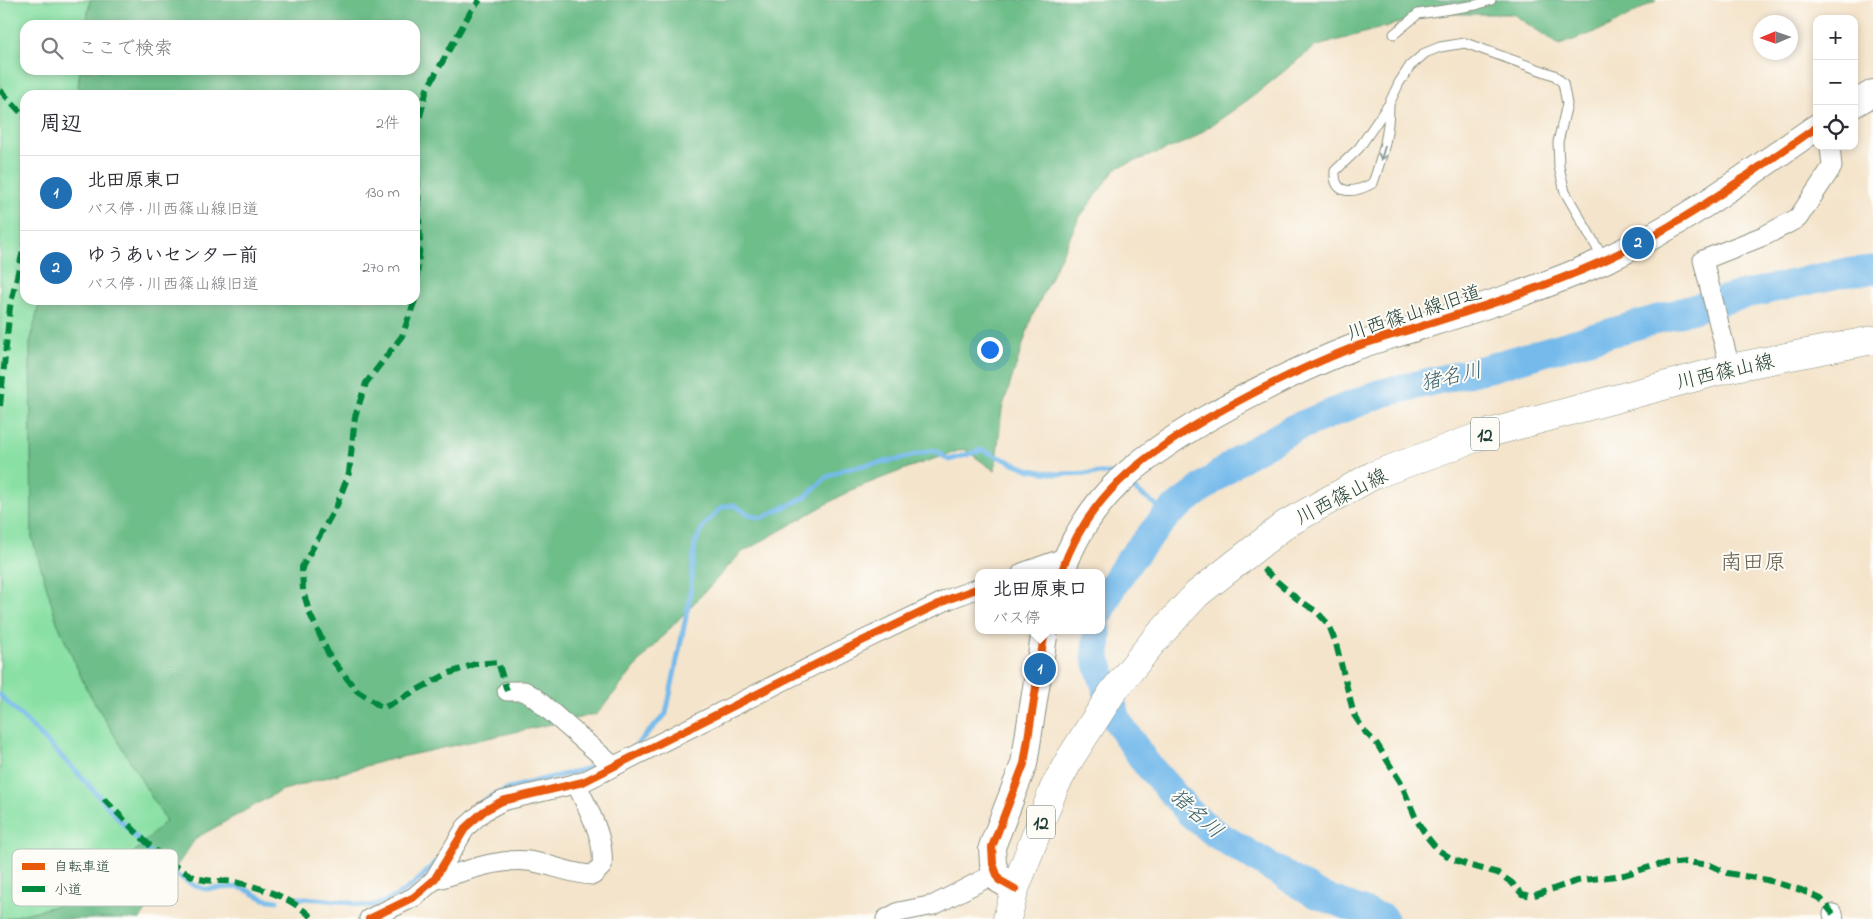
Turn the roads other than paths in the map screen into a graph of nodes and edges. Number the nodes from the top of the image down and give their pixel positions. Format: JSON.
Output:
{"nodes":[{"id":1,"x":1491,"y":0,"type":"edge"},
{"id":2,"x":1394,"y":34,"type":"dead end"},
{"id":3,"x":1873,"y":93,"type":"edge"},
{"id":4,"x":1858,"y":102,"type":"edge"},
{"id":5,"x":1389,"y":104,"type":"junction"},
{"id":6,"x":1813,"y":130,"type":"edge"},
{"id":7,"x":1830,"y":150,"type":"edge"},
{"id":8,"x":1604,"y":260,"type":"junction"},
{"id":9,"x":1873,"y":340,"type":"edge"},
{"id":10,"x":1730,"y":368,"type":"junction"},
{"id":11,"x":1064,"y":565,"type":"edge"},
{"id":12,"x":1043,"y":569,"type":"edge"},
{"id":13,"x":975,"y":589,"type":"edge"},
{"id":14,"x":1044,"y":634,"type":"edge"},
{"id":15,"x":507,"y":691,"type":"dead end"},
{"id":16,"x":608,"y":762,"type":"junction"},
{"id":17,"x":576,"y":784,"type":"junction"},
{"id":18,"x":434,"y":880,"type":"junction"},
{"id":19,"x":1006,"y":881,"type":"junction"},
{"id":20,"x":369,"y":919,"type":"edge"},
{"id":21,"x":886,"y":919,"type":"edge"},
{"id":22,"x":1007,"y":919,"type":"edge"}],
"edges":[{"from":1,"to":2,"type":"lane"},
{"from":3,"to":4,"type":"street"},
{"from":5,"to":5,"type":"lane","one_way":true},
{"from":5,"to":8,"type":"lane"},
{"from":6,"to":8,"type":"street","name":"川西篠山線旧道"},
{"from":7,"to":10,"type":"street"},
{"from":8,"to":11,"type":"street","name":"川西篠山線旧道"},
{"from":9,"to":10,"type":"main road","name":"川西篠山線","number":"12"},
{"from":10,"to":19,"type":"main road","name":"川西篠山線","number":"12"},
{"from":11,"to":12,"type":"street"},
{"from":13,"to":16,"type":"street"},
{"from":14,"to":19,"type":"street"},
{"from":15,"to":16,"type":"street"},
{"from":16,"to":17,"type":"street"},
{"from":17,"to":18,"type":"street"},
{"from":17,"to":18,"type":"street"},
{"from":18,"to":20,"type":"street"},
{"from":19,"to":21,"type":"street"},
{"from":19,"to":22,"type":"main road","name":"川西篠山線","number":"12"}]}
